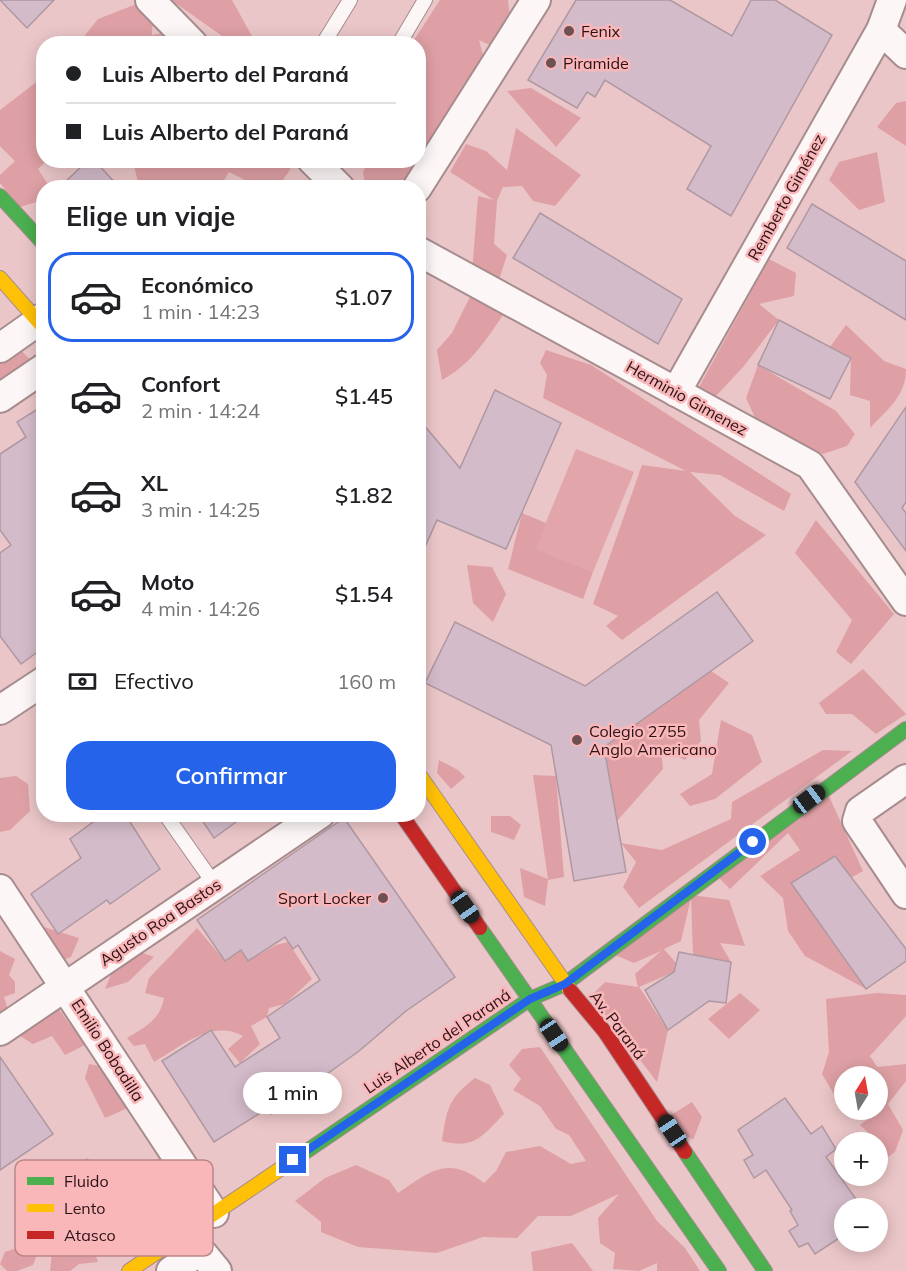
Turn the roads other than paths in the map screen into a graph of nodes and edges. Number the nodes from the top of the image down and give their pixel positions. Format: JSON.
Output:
{"nodes":[{"id":1,"x":150,"y":0,"type":"edge"},
{"id":2,"x":350,"y":0,"type":"edge"},
{"id":3,"x":424,"y":0,"type":"edge"},
{"id":4,"x":536,"y":0,"type":"edge"},
{"id":5,"x":892,"y":0,"type":"edge"},
{"id":6,"x":881,"y":30,"type":"junction"},
{"id":7,"x":185,"y":36,"type":"edge"},
{"id":8,"x":328,"y":36,"type":"edge"},
{"id":9,"x":404,"y":36,"type":"edge"},
{"id":10,"x":906,"y":54,"type":"edge"},
{"id":11,"x":320,"y":168,"type":"edge"},
{"id":12,"x":332,"y":180,"type":"edge"},
{"id":13,"x":422,"y":180,"type":"edge"},
{"id":14,"x":0,"y":196,"type":"edge"},
{"id":15,"x":36,"y":235,"type":"edge"},
{"id":16,"x":426,"y":255,"type":"edge"},
{"id":17,"x":0,"y":279,"type":"edge"},
{"id":18,"x":36,"y":316,"type":"edge"},
{"id":19,"x":36,"y":326,"type":"edge"},
{"id":20,"x":0,"y":348,"type":"edge"},
{"id":21,"x":36,"y":373,"type":"edge"},
{"id":22,"x":676,"y":392,"type":"junction"},
{"id":23,"x":0,"y":398,"type":"edge"},
{"id":24,"x":906,"y":601,"type":"edge"},
{"id":25,"x":36,"y":686,"type":"edge"},
{"id":26,"x":0,"y":710,"type":"edge"},
{"id":27,"x":906,"y":729,"type":"edge"},
{"id":28,"x":906,"y":779,"type":"edge"},
{"id":29,"x":426,"y":784,"type":"edge"},
{"id":30,"x":171,"y":822,"type":"edge"},
{"id":31,"x":308,"y":822,"type":"edge"},
{"id":32,"x":407,"y":822,"type":"edge"},
{"id":33,"x":215,"y":885,"type":"junction"},
{"id":34,"x":0,"y":890,"type":"edge"},
{"id":35,"x":906,"y":894,"type":"edge"},
{"id":36,"x":565,"y":984,"type":"junction"},
{"id":37,"x":66,"y":986,"type":"junction"},
{"id":38,"x":530,"y":999,"type":"junction"},
{"id":39,"x":0,"y":1031,"type":"edge"},
{"id":40,"x":179,"y":1160,"type":"edge"},
{"id":41,"x":214,"y":1213,"type":"edge"},
{"id":42,"x":151,"y":1256,"type":"edge"},
{"id":43,"x":193,"y":1256,"type":"edge"},
{"id":44,"x":196,"y":1256,"type":"edge"},
{"id":45,"x":212,"y":1263,"type":"edge"},
{"id":46,"x":129,"y":1271,"type":"edge"},
{"id":47,"x":171,"y":1271,"type":"edge"},
{"id":48,"x":719,"y":1271,"type":"edge"},
{"id":49,"x":765,"y":1271,"type":"edge"}],
"edges":[{"from":1,"to":7,"type":"street"},
{"from":2,"to":8,"type":"lane"},
{"from":3,"to":9,"type":"lane"},
{"from":4,"to":13,"type":"street"},
{"from":5,"to":6,"type":"street","name":"Remberto Giménez"},
{"from":6,"to":10,"type":"street"},
{"from":6,"to":22,"type":"street","name":"Remberto Giménez"},
{"from":11,"to":12,"type":"street"},
{"from":14,"to":15,"type":"street"},
{"from":16,"to":22,"type":"street","name":"Herminio Gimenez"},
{"from":17,"to":18,"type":"street"},
{"from":19,"to":20,"type":"street"},
{"from":21,"to":23,"type":"street"},
{"from":22,"to":24,"type":"street","name":"Herminio Gimenez"},
{"from":25,"to":26,"type":"street"},
{"from":27,"to":36,"type":"street","name":"Luis Alberto del Paraná"},
{"from":28,"to":35,"type":"street"},
{"from":29,"to":36,"type":"street","name":"Av. Paraná"},
{"from":30,"to":33,"type":"lane"},
{"from":31,"to":33,"type":"street","name":"Agusto Roa Bastos"},
{"from":32,"to":38,"type":"street"},
{"from":33,"to":37,"type":"street","name":"Agusto Roa Bastos"},
{"from":34,"to":37,"type":"street","name":"Emilio Bobadilla"},
{"from":36,"to":38,"type":"street","name":"Luis Alberto del Paraná"},
{"from":36,"to":49,"type":"street","name":"Av. Paraná"},
{"from":37,"to":39,"type":"street","name":"Agusto Roa Bastos"},
{"from":37,"to":40,"type":"street","name":"Emilio Bobadilla"},
{"from":38,"to":41,"type":"street","name":"Luis Alberto del Paraná"},
{"from":38,"to":48,"type":"street"},
{"from":42,"to":46,"type":"street","name":"Luis Alberto del Paraná"},
{"from":43,"to":47,"type":"street"},
{"from":44,"to":45,"type":"street"}]}
